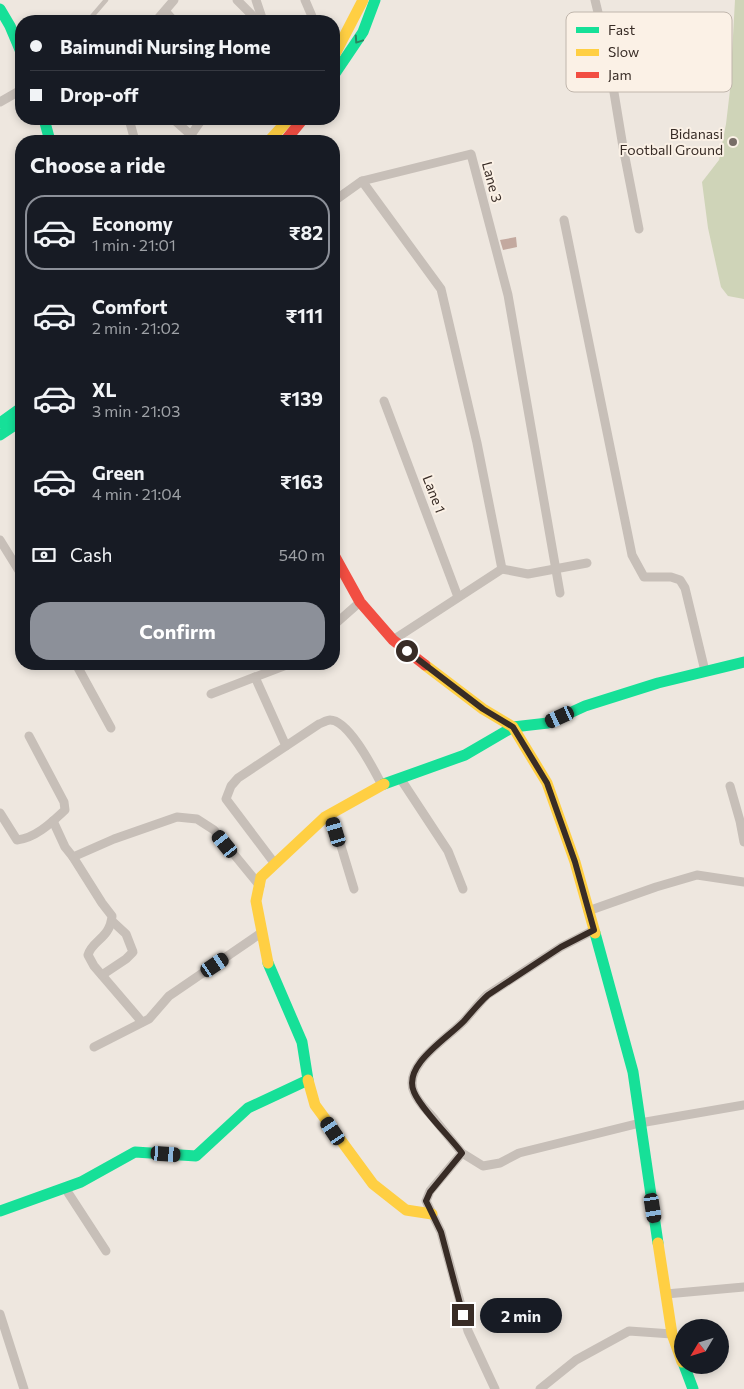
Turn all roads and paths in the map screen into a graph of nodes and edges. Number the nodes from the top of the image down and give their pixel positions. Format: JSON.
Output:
{"nodes":[{"id":1,"x":106,"y":0,"type":"edge"},
{"id":2,"x":174,"y":0,"type":"edge"},
{"id":3,"x":237,"y":0,"type":"edge"},
{"id":4,"x":256,"y":0,"type":"edge"},
{"id":5,"x":305,"y":0,"type":"edge"},
{"id":6,"x":363,"y":0,"type":"edge"},
{"id":7,"x":375,"y":0,"type":"edge"},
{"id":8,"x":0,"y":9,"type":"edge"},
{"id":9,"x":165,"y":11,"type":"junction"},
{"id":10,"x":93,"y":15,"type":"edge"},
{"id":11,"x":161,"y":15,"type":"edge"},
{"id":12,"x":169,"y":15,"type":"edge"},
{"id":13,"x":252,"y":15,"type":"edge"},
{"id":14,"x":261,"y":15,"type":"edge"},
{"id":15,"x":311,"y":15,"type":"edge"},
{"id":16,"x":15,"y":38,"type":"edge"},
{"id":17,"x":340,"y":42,"type":"edge"},
{"id":18,"x":340,"y":66,"type":"edge"},
{"id":19,"x":614,"y":92,"type":"edge"},
{"id":20,"x":15,"y":93,"type":"edge"},
{"id":21,"x":0,"y":102,"type":"edge"},
{"id":22,"x":177,"y":125,"type":"edge"},
{"id":23,"x":284,"y":125,"type":"edge"},
{"id":24,"x":298,"y":125,"type":"edge"},
{"id":25,"x":185,"y":135,"type":"edge"},
{"id":26,"x":274,"y":135,"type":"edge"},
{"id":27,"x":289,"y":135,"type":"edge"},
{"id":28,"x":362,"y":181,"type":"junction"},
{"id":29,"x":340,"y":197,"type":"edge"},
{"id":30,"x":564,"y":220,"type":"dead end"},
{"id":31,"x":639,"y":229,"type":"dead end"},
{"id":32,"x":384,"y":401,"type":"dead end"},
{"id":33,"x":15,"y":412,"type":"edge"},
{"id":34,"x":0,"y":422,"type":"edge"},
{"id":35,"x":15,"y":425,"type":"edge"},
{"id":36,"x":0,"y":435,"type":"edge"},
{"id":37,"x":0,"y":540,"type":"edge"},
{"id":38,"x":587,"y":563,"type":"dead end"},
{"id":39,"x":15,"y":564,"type":"edge"},
{"id":40,"x":340,"y":566,"type":"edge"},
{"id":41,"x":502,"y":569,"type":"junction"},
{"id":42,"x":555,"y":569,"type":"junction"},
{"id":43,"x":560,"y":593,"type":"dead end"},
{"id":44,"x":458,"y":597,"type":"junction"},
{"id":45,"x":360,"y":602,"type":"junction"},
{"id":46,"x":340,"y":620,"type":"edge"},
{"id":47,"x":393,"y":640,"type":"junction"},
{"id":48,"x":744,"y":662,"type":"edge"},
{"id":49,"x":79,"y":670,"type":"edge"},
{"id":50,"x":274,"y":670,"type":"edge"},
{"id":51,"x":705,"y":672,"type":"junction"},
{"id":52,"x":256,"y":677,"type":"junction"},
{"id":53,"x":211,"y":694,"type":"dead end"},
{"id":54,"x":513,"y":727,"type":"junction"},
{"id":55,"x":111,"y":728,"type":"dead end"},
{"id":56,"x":29,"y":736,"type":"dead end"},
{"id":57,"x":286,"y":746,"type":"junction"},
{"id":58,"x":400,"y":778,"type":"junction"},
{"id":59,"x":382,"y":785,"type":"junction"},
{"id":60,"x":730,"y":786,"type":"dead end"},
{"id":61,"x":0,"y":813,"type":"edge"},
{"id":62,"x":331,"y":813,"type":"junction"},
{"id":63,"x":52,"y":822,"type":"junction"},
{"id":64,"x":744,"y":842,"type":"edge"},
{"id":65,"x":73,"y":857,"type":"junction"},
{"id":66,"x":275,"y":864,"type":"junction"},
{"id":67,"x":744,"y":882,"type":"edge"},
{"id":68,"x":260,"y":886,"type":"junction"},
{"id":69,"x":354,"y":889,"type":"dead end"},
{"id":70,"x":463,"y":890,"type":"dead end"},
{"id":71,"x":588,"y":911,"type":"junction"},
{"id":72,"x":112,"y":921,"type":"junction"},
{"id":73,"x":594,"y":930,"type":"junction"},
{"id":74,"x":262,"y":933,"type":"junction"},
{"id":75,"x":102,"y":975,"type":"junction"},
{"id":76,"x":142,"y":1022,"type":"junction"},
{"id":77,"x":94,"y":1047,"type":"dead end"},
{"id":78,"x":308,"y":1080,"type":"junction"},
{"id":79,"x":744,"y":1105,"type":"edge"},
{"id":80,"x":640,"y":1123,"type":"junction"},
{"id":81,"x":462,"y":1153,"type":"junction"},
{"id":82,"x":65,"y":1188,"type":"junction"},
{"id":83,"x":0,"y":1211,"type":"edge"},
{"id":84,"x":432,"y":1214,"type":"junction"},
{"id":85,"x":106,"y":1251,"type":"dead end"},
{"id":86,"x":744,"y":1287,"type":"edge"},
{"id":87,"x":666,"y":1294,"type":"junction"},
{"id":88,"x":0,"y":1314,"type":"edge"},
{"id":89,"x":672,"y":1334,"type":"junction"},
{"id":90,"x":674,"y":1339,"type":"edge"},
{"id":91,"x":687,"y":1374,"type":"edge"},
{"id":92,"x":24,"y":1389,"type":"edge"},
{"id":93,"x":495,"y":1389,"type":"edge"},
{"id":94,"x":540,"y":1389,"type":"edge"},
{"id":95,"x":693,"y":1389,"type":"edge"}],
"edges":[{"from":1,"to":10,"type":"lane"},
{"from":2,"to":9,"type":"street"},
{"from":3,"to":13,"type":"street"},
{"from":4,"to":14,"type":"street"},
{"from":5,"to":15,"type":"street"},
{"from":6,"to":17,"type":"street"},
{"from":7,"to":18,"type":"street","one_way":true},
{"from":8,"to":16,"type":"street"},
{"from":9,"to":11,"type":"street"},
{"from":9,"to":12,"type":"street"},
{"from":19,"to":31,"type":"street"},
{"from":20,"to":21,"type":"street"},
{"from":22,"to":25,"type":"street"},
{"from":23,"to":26,"type":"street"},
{"from":24,"to":27,"type":"street"},
{"from":28,"to":29,"type":"street"},
{"from":28,"to":41,"type":"street"},
{"from":28,"to":42,"type":"street","name":"Lane 3"},
{"from":30,"to":51,"type":"street"},
{"from":32,"to":44,"type":"street","name":"Lane 1"},
{"from":33,"to":34,"type":"street"},
{"from":35,"to":36,"type":"street"},
{"from":37,"to":39,"type":"street"},
{"from":38,"to":42,"type":"street"},
{"from":40,"to":45,"type":"street"},
{"from":41,"to":42,"type":"street"},
{"from":41,"to":44,"type":"street"},
{"from":42,"to":43,"type":"street"},
{"from":44,"to":47,"type":"street"},
{"from":45,"to":46,"type":"street"},
{"from":45,"to":47,"type":"street"},
{"from":47,"to":54,"type":"street"},
{"from":48,"to":51,"type":"street"},
{"from":49,"to":55,"type":"street"},
{"from":50,"to":52,"type":"street"},
{"from":51,"to":54,"type":"street"},
{"from":52,"to":53,"type":"street"},
{"from":52,"to":57,"type":"street"},
{"from":54,"to":58,"type":"street"},
{"from":54,"to":71,"type":"street"},
{"from":56,"to":63,"type":"street"},
{"from":57,"to":59,"type":"street"},
{"from":57,"to":66,"type":"street"},
{"from":58,"to":59,"type":"street"},
{"from":58,"to":70,"type":"street"},
{"from":59,"to":62,"type":"street"},
{"from":60,"to":64,"type":"street"},
{"from":61,"to":63,"type":"street"},
{"from":62,"to":66,"type":"street"},
{"from":62,"to":69,"type":"street"},
{"from":63,"to":65,"type":"street"},
{"from":65,"to":68,"type":"street"},
{"from":65,"to":72,"type":"street"},
{"from":66,"to":68,"type":"street"},
{"from":67,"to":71,"type":"street"},
{"from":68,"to":74,"type":"street"},
{"from":71,"to":73,"type":"street"},
{"from":72,"to":75,"type":"street"},
{"from":72,"to":75,"type":"street"},
{"from":73,"to":80,"type":"street"},
{"from":73,"to":81,"type":"street"},
{"from":74,"to":76,"type":"street"},
{"from":74,"to":78,"type":"street"},
{"from":75,"to":76,"type":"street"},
{"from":76,"to":77,"type":"street"},
{"from":78,"to":82,"type":"street"},
{"from":78,"to":84,"type":"street"},
{"from":79,"to":80,"type":"street"},
{"from":80,"to":81,"type":"street"},
{"from":80,"to":87,"type":"street"},
{"from":81,"to":84,"type":"street"},
{"from":82,"to":83,"type":"street"},
{"from":82,"to":85,"type":"street"},
{"from":84,"to":93,"type":"street"},
{"from":86,"to":87,"type":"street"},
{"from":87,"to":89,"type":"street"},
{"from":88,"to":92,"type":"street"},
{"from":89,"to":90,"type":"street"},
{"from":89,"to":94,"type":"street"},
{"from":91,"to":95,"type":"street"}]}
